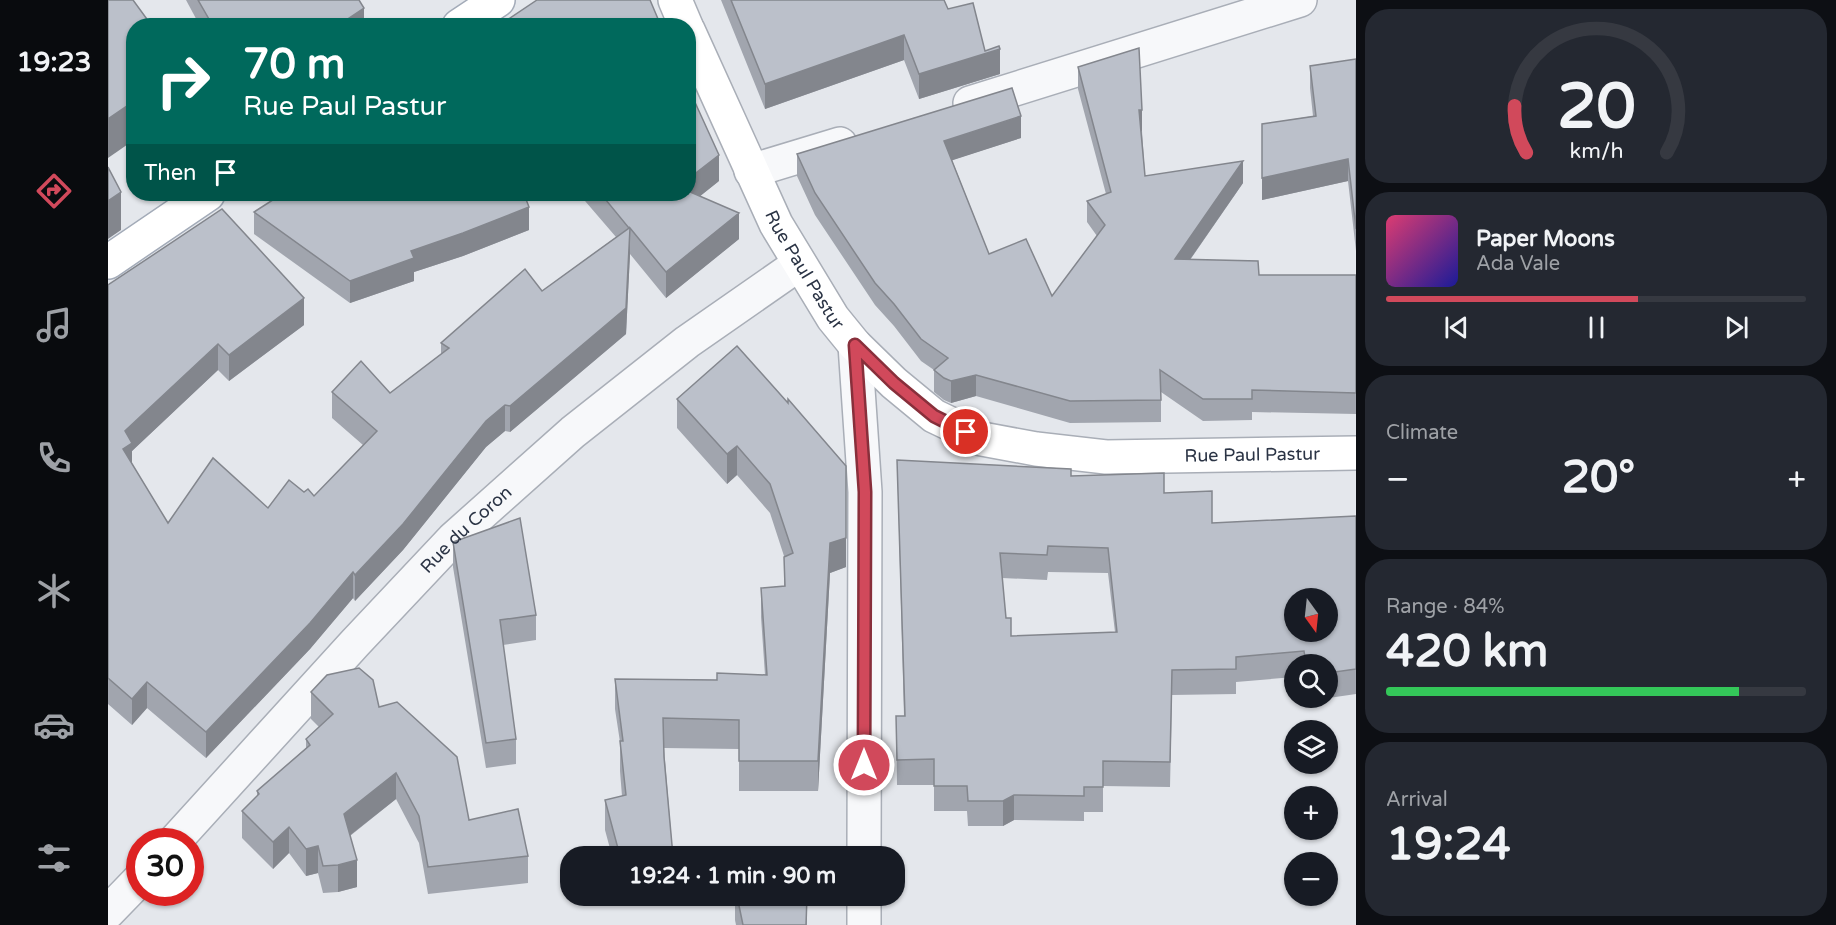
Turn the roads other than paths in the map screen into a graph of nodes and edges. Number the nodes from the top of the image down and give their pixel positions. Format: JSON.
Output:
{"nodes":[{"id":1,"x":498,"y":0,"type":"edge"},
{"id":2,"x":675,"y":0,"type":"edge"},
{"id":3,"x":1300,"y":0,"type":"edge"},
{"id":4,"x":471,"y":18,"type":"edge"},
{"id":5,"x":683,"y":18,"type":"edge"},
{"id":6,"x":696,"y":48,"type":"edge"},
{"id":7,"x":945,"y":111,"type":"edge"},
{"id":8,"x":865,"y":136,"type":"edge"},
{"id":9,"x":751,"y":171,"type":"junction"},
{"id":10,"x":198,"y":201,"type":"edge"},
{"id":11,"x":108,"y":262,"type":"edge"},
{"id":12,"x":799,"y":264,"type":"junction"},
{"id":13,"x":855,"y":345,"type":"junction"},
{"id":14,"x":1356,"y":453,"type":"edge"},
{"id":15,"x":187,"y":828,"type":"edge"},
{"id":16,"x":864,"y":846,"type":"edge"},
{"id":17,"x":126,"y":893,"type":"edge"},
{"id":18,"x":864,"y":906,"type":"edge"},
{"id":19,"x":108,"y":912,"type":"edge"},
{"id":20,"x":864,"y":925,"type":"edge"}],
"edges":[{"from":1,"to":4,"type":"main road"},
{"from":2,"to":5,"type":"main road"},
{"from":3,"to":7,"type":"street"},
{"from":6,"to":9,"type":"main road","name":"Rue Paul Pastur"},
{"from":8,"to":9,"type":"street"},
{"from":9,"to":12,"type":"main road","name":"Rue Paul Pastur"},
{"from":10,"to":11,"type":"main road"},
{"from":12,"to":13,"type":"main road","name":"Rue Paul Pastur"},
{"from":12,"to":15,"type":"street","name":"Rue du Coron"},
{"from":13,"to":14,"type":"main road","name":"Rue Paul Pastur"},
{"from":13,"to":16,"type":"street"},
{"from":17,"to":19,"type":"street"},
{"from":18,"to":20,"type":"street"}]}
